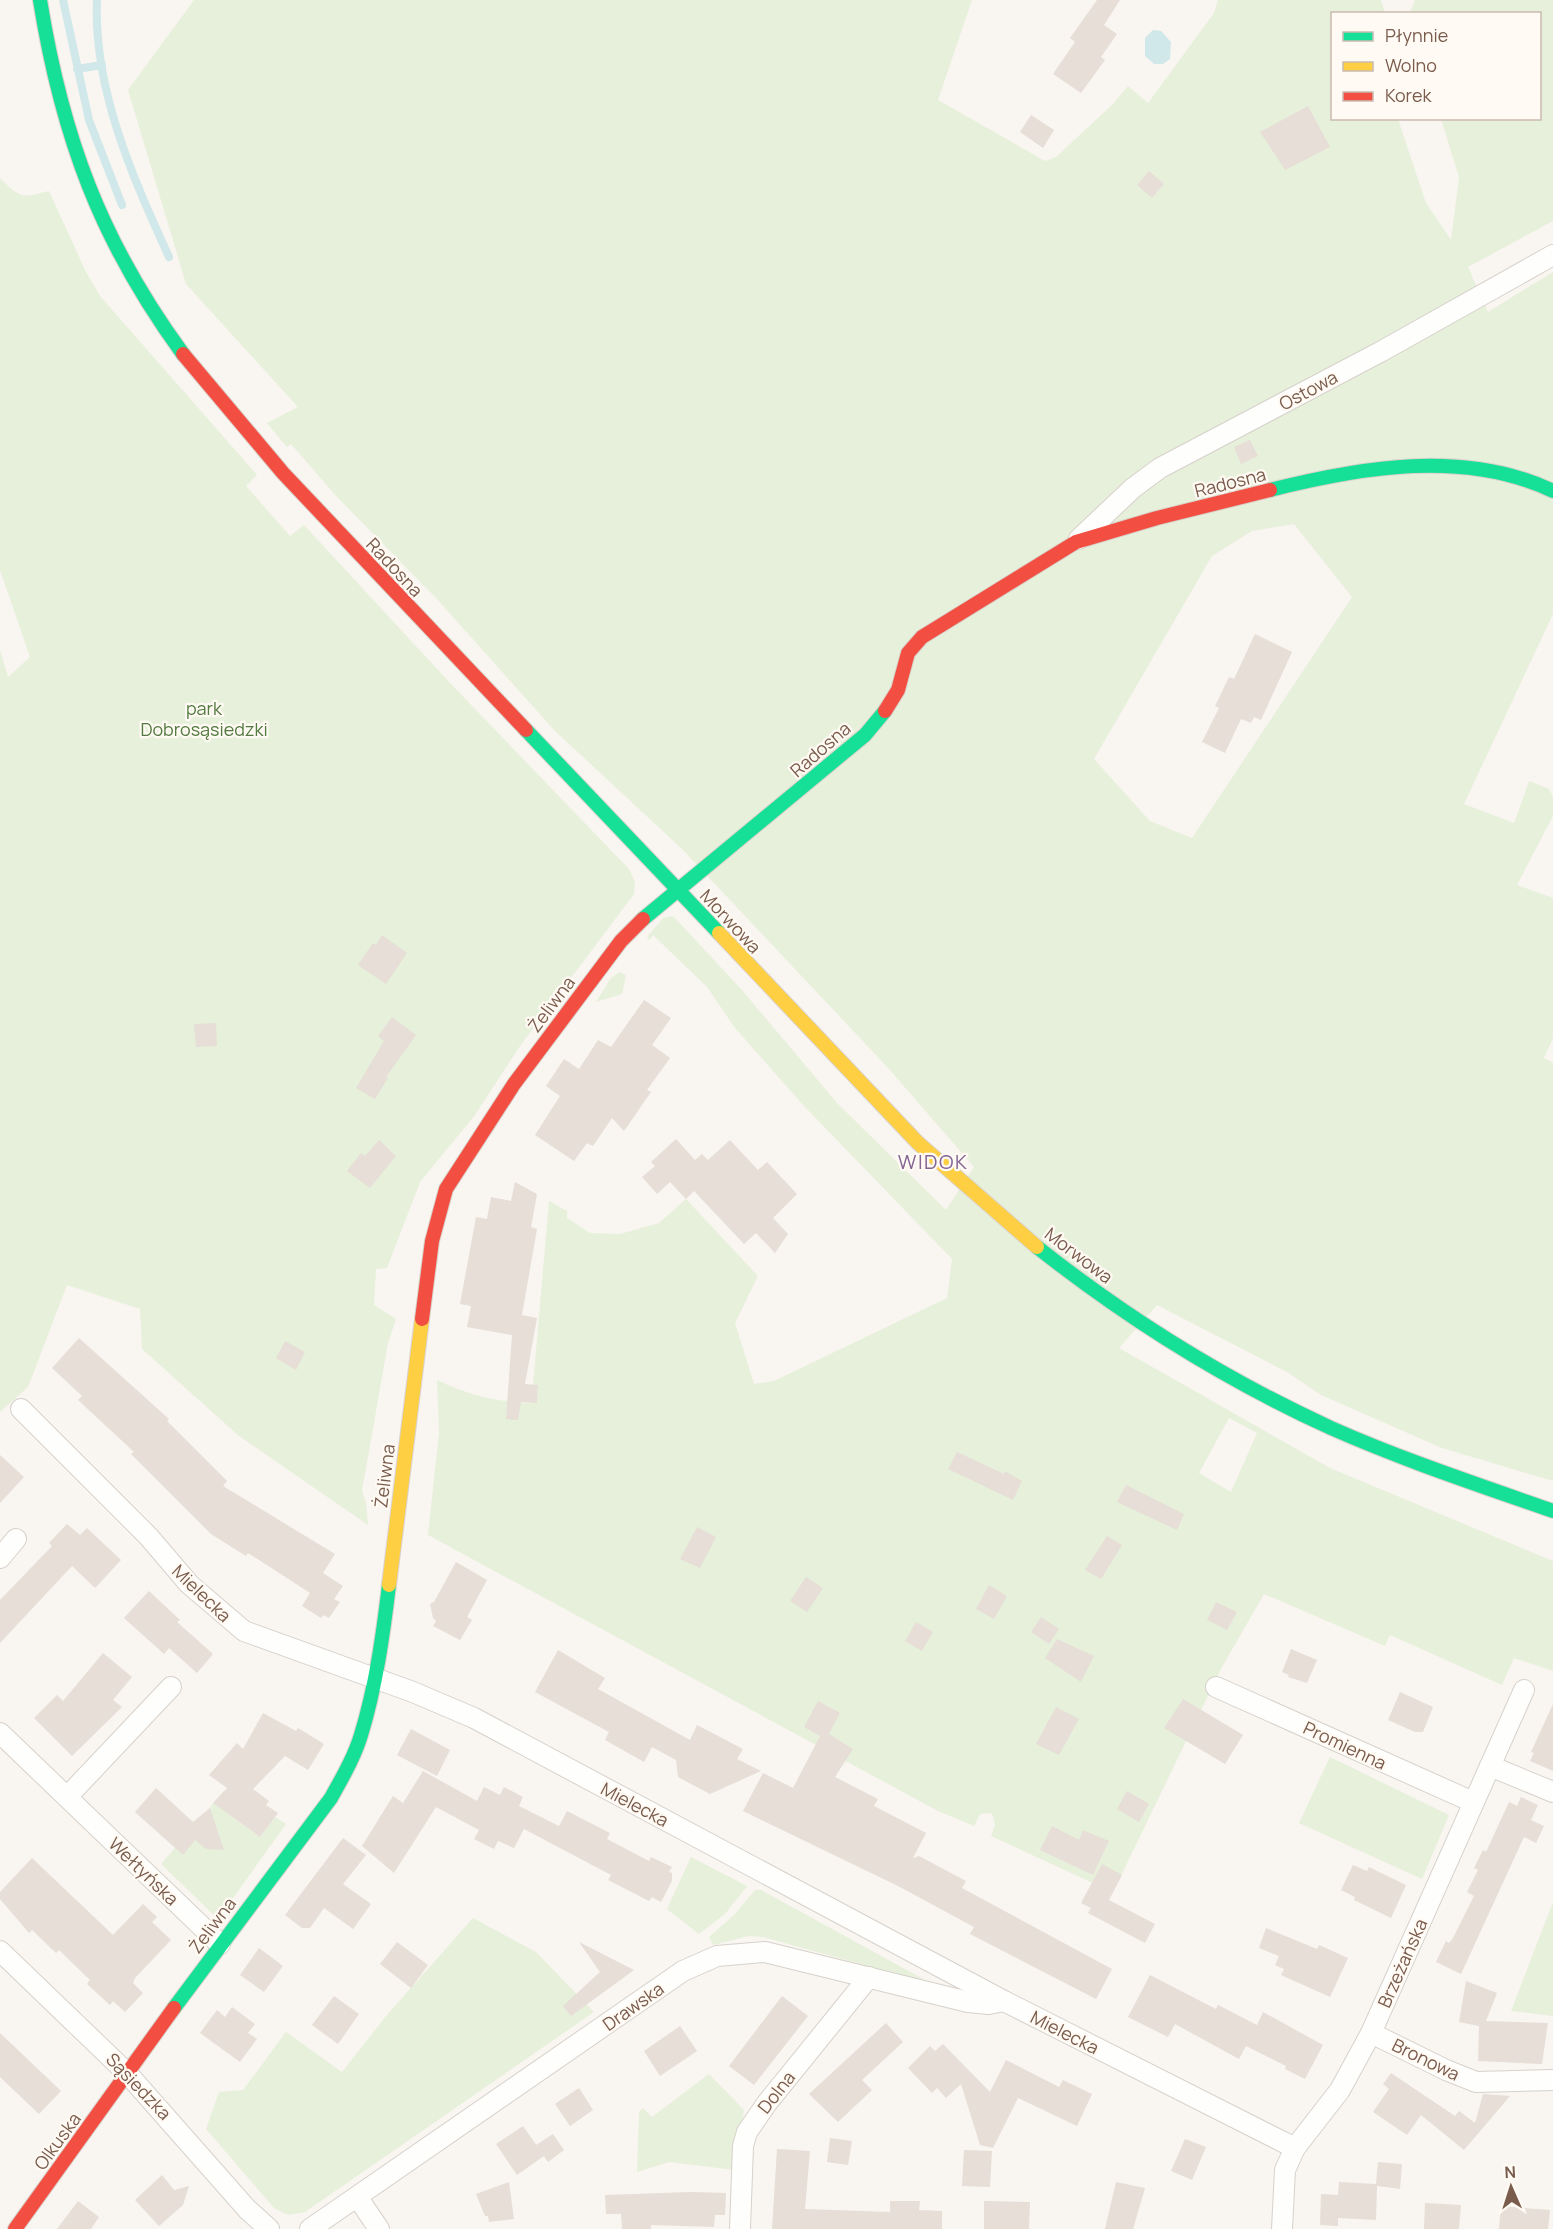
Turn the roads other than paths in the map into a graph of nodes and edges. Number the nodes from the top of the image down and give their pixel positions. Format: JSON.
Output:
{"nodes":[{"id":1,"x":40,"y":0,"type":"edge"},
{"id":2,"x":1553,"y":255,"type":"edge"},
{"id":3,"x":1553,"y":492,"type":"edge"},
{"id":4,"x":1076,"y":542,"type":"junction"},
{"id":5,"x":678,"y":891,"type":"junction"},
{"id":6,"x":21,"y":1409,"type":"dead end"},
{"id":7,"x":1553,"y":1510,"type":"edge"},
{"id":8,"x":16,"y":1539,"type":"dead end"},
{"id":9,"x":0,"y":1558,"type":"edge"},
{"id":10,"x":376,"y":1679,"type":"junction"},
{"id":11,"x":171,"y":1687,"type":"dead end"},
{"id":12,"x":1216,"y":1687,"type":"dead end"},
{"id":13,"x":1524,"y":1690,"type":"dead end"},
{"id":14,"x":0,"y":1733,"type":"edge"},
{"id":15,"x":1490,"y":1766,"type":"junction"},
{"id":16,"x":1553,"y":1792,"type":"edge"},
{"id":17,"x":67,"y":1797,"type":"junction"},
{"id":18,"x":1473,"y":1802,"type":"junction"},
{"id":19,"x":220,"y":1944,"type":"junction"},
{"id":20,"x":0,"y":1951,"type":"edge"},
{"id":21,"x":869,"y":1977,"type":"junction"},
{"id":22,"x":1004,"y":2001,"type":"junction"},
{"id":23,"x":1371,"y":2033,"type":"junction"},
{"id":24,"x":127,"y":2073,"type":"junction"},
{"id":25,"x":1553,"y":2080,"type":"edge"},
{"id":26,"x":1295,"y":2148,"type":"junction"},
{"id":27,"x":358,"y":2198,"type":"junction"},
{"id":28,"x":15,"y":2229,"type":"edge"},
{"id":29,"x":269,"y":2229,"type":"edge"},
{"id":30,"x":310,"y":2229,"type":"edge"},
{"id":31,"x":379,"y":2229,"type":"edge"},
{"id":32,"x":740,"y":2229,"type":"edge"},
{"id":33,"x":1282,"y":2229,"type":"edge"}],
"edges":[{"from":1,"to":5,"type":"street","name":"Radosna"},
{"from":2,"to":4,"type":"street","name":"Ostowa"},
{"from":3,"to":4,"type":"street","name":"Radosna"},
{"from":4,"to":5,"type":"street","name":"Radosna"},
{"from":5,"to":7,"type":"street","name":"Morwowa"},
{"from":5,"to":10,"type":"street","name":"Żeliwna"},
{"from":6,"to":10,"type":"street","name":"Mielecka"},
{"from":8,"to":9,"type":"street"},
{"from":10,"to":19,"type":"street","name":"Żeliwna"},
{"from":10,"to":22,"type":"street","name":"Mielecka"},
{"from":11,"to":17,"type":"street"},
{"from":12,"to":18,"type":"street","name":"Promienna"},
{"from":13,"to":15,"type":"street","name":"Brzeżańska"},
{"from":14,"to":17,"type":"street","name":"Wełtyńska"},
{"from":15,"to":16,"type":"street"},
{"from":15,"to":18,"type":"street","name":"Brzeżańska"},
{"from":17,"to":19,"type":"street","name":"Wełtyńska"},
{"from":18,"to":23,"type":"street","name":"Brzeżańska"},
{"from":19,"to":24,"type":"street","name":"Żeliwna"},
{"from":20,"to":24,"type":"street","name":"Sąsiedzka"},
{"from":21,"to":22,"type":"street","name":"Drawska"},
{"from":21,"to":27,"type":"street","name":"Drawska"},
{"from":21,"to":32,"type":"street","name":"Dolna"},
{"from":22,"to":26,"type":"street","name":"Mielecka"},
{"from":23,"to":25,"type":"street","name":"Bronowa"},
{"from":23,"to":26,"type":"street","name":"Brzeżańska"},
{"from":24,"to":28,"type":"street","name":"Olkuska"},
{"from":24,"to":29,"type":"street","name":"Sąsiedzka"},
{"from":26,"to":33,"type":"street","name":"Brzeżańska"},
{"from":27,"to":30,"type":"street","name":"Drawska"},
{"from":27,"to":31,"type":"street"}]}
